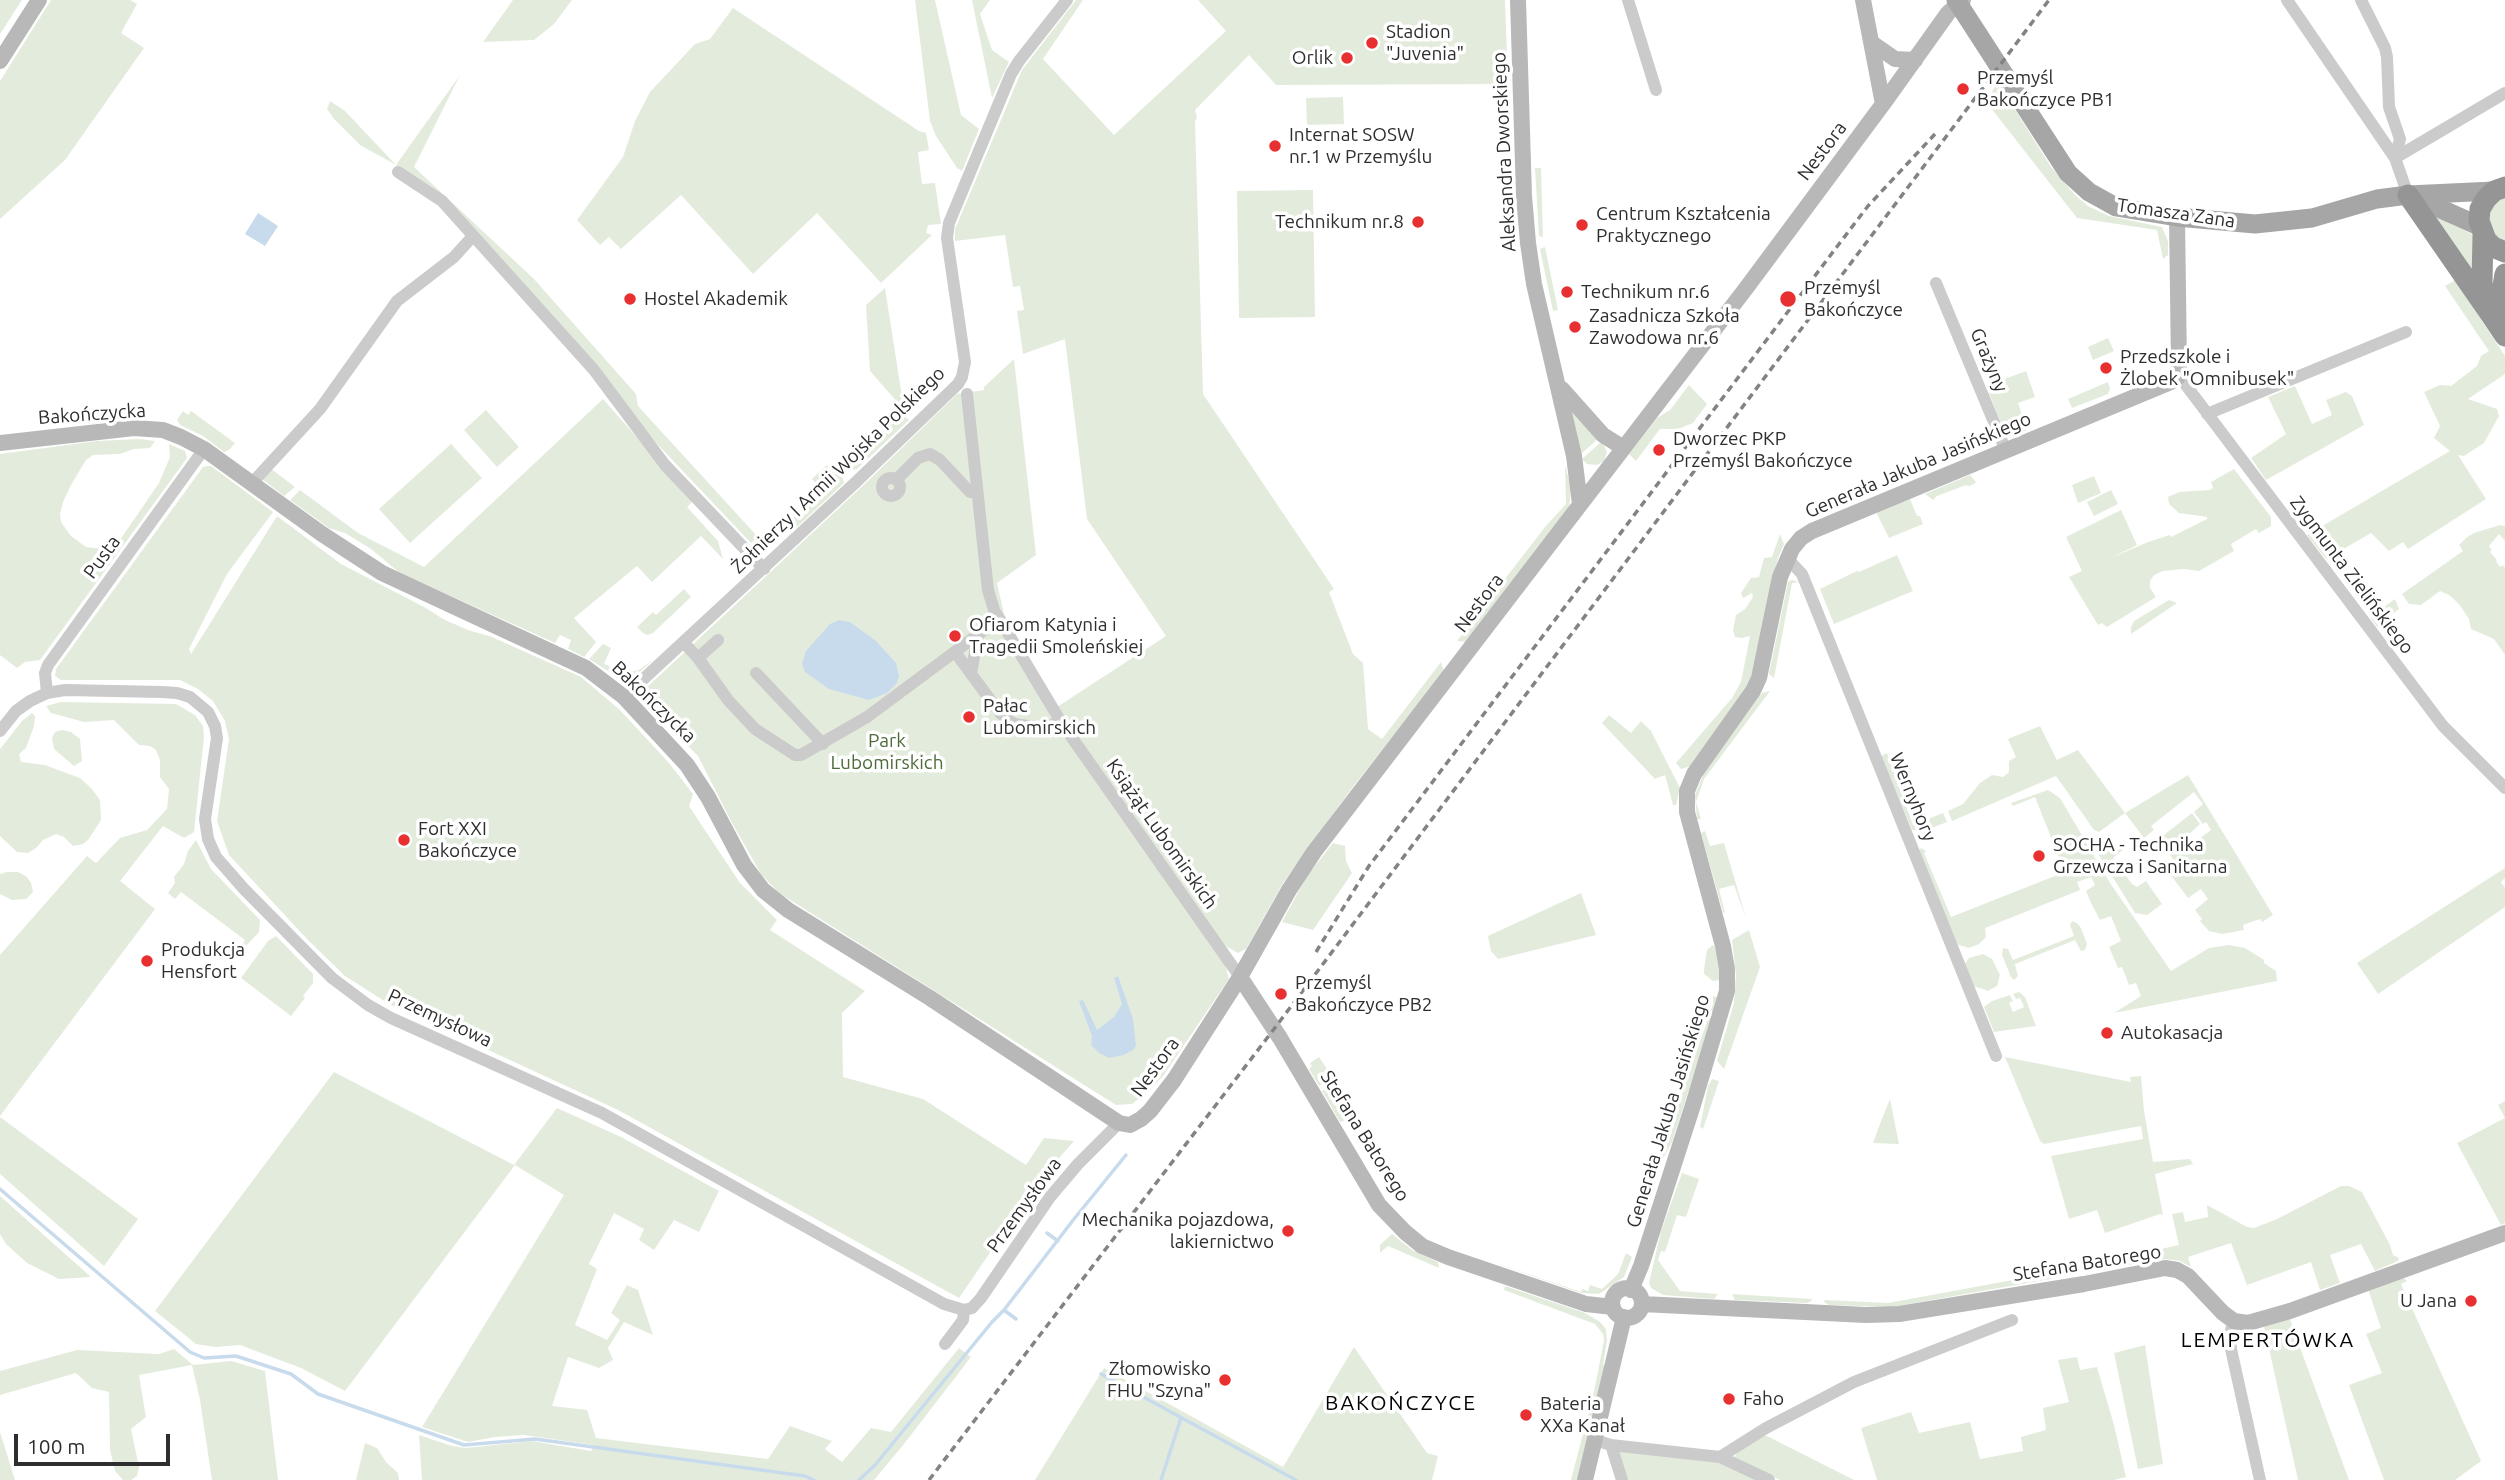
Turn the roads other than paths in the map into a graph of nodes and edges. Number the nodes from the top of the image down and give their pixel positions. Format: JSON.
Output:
{"nodes":[{"id":1,"x":38,"y":0,"type":"edge"},
{"id":2,"x":1067,"y":0,"type":"edge"},
{"id":3,"x":1518,"y":0,"type":"edge"},
{"id":4,"x":1628,"y":0,"type":"edge"},
{"id":5,"x":1863,"y":0,"type":"edge"},
{"id":6,"x":1956,"y":0,"type":"edge"},
{"id":7,"x":1963,"y":0,"type":"edge"},
{"id":8,"x":2287,"y":0,"type":"edge"},
{"id":9,"x":2361,"y":0,"type":"edge"},
{"id":10,"x":1872,"y":43,"type":"junction"},
{"id":11,"x":1915,"y":60,"type":"junction"},
{"id":12,"x":0,"y":61,"type":"edge"},
{"id":13,"x":1656,"y":90,"type":"dead end"},
{"id":14,"x":2505,"y":93,"type":"edge"},
{"id":15,"x":1883,"y":104,"type":"junction"},
{"id":16,"x":2395,"y":158,"type":"junction"},
{"id":17,"x":398,"y":172,"type":"dead end"},
{"id":18,"x":2500,"y":189,"type":"edge"},
{"id":19,"x":2408,"y":195,"type":"junction"},
{"id":20,"x":2177,"y":217,"type":"junction"},
{"id":21,"x":2203,"y":220,"type":"junction"},
{"id":22,"x":2481,"y":231,"type":"junction"},
{"id":23,"x":474,"y":236,"type":"junction"},
{"id":24,"x":2178,"y":248,"type":"junction"},
{"id":25,"x":2505,"y":251,"type":"edge"},
{"id":26,"x":2505,"y":274,"type":"edge"},
{"id":27,"x":1936,"y":283,"type":"dead end"},
{"id":28,"x":2498,"y":313,"type":"edge"},
{"id":29,"x":2406,"y":332,"type":"dead end"},
{"id":30,"x":2505,"y":336,"type":"edge"},
{"id":31,"x":2179,"y":376,"type":"junction"},
{"id":32,"x":962,"y":377,"type":"junction"},
{"id":33,"x":1558,"y":383,"type":"junction"},
{"id":34,"x":2207,"y":414,"type":"junction"},
{"id":35,"x":0,"y":443,"type":"edge"},
{"id":36,"x":1622,"y":447,"type":"junction"},
{"id":37,"x":204,"y":449,"type":"junction"},
{"id":38,"x":2006,"y":451,"type":"junction"},
{"id":39,"x":1574,"y":456,"type":"junction"},
{"id":40,"x":1610,"y":465,"type":"junction"},
{"id":41,"x":896,"y":480,"type":"dead end"},
{"id":42,"x":252,"y":484,"type":"junction"},
{"id":43,"x":978,"y":491,"type":"junction"},
{"id":44,"x":1580,"y":505,"type":"junction"},
{"id":45,"x":1787,"y":558,"type":"junction"},
{"id":46,"x":764,"y":569,"type":"junction"},
{"id":47,"x":999,"y":619,"type":"junction"},
{"id":48,"x":978,"y":635,"type":"junction"},
{"id":49,"x":718,"y":640,"type":"dead end"},
{"id":50,"x":684,"y":642,"type":"junction"},
{"id":51,"x":955,"y":652,"type":"junction"},
{"id":52,"x":698,"y":658,"type":"junction"},
{"id":53,"x":756,"y":673,"type":"dead end"},
{"id":54,"x":971,"y":674,"type":"junction"},
{"id":55,"x":47,"y":693,"type":"junction"},
{"id":56,"x":624,"y":697,"type":"junction"},
{"id":57,"x":1061,"y":722,"type":"junction"},
{"id":58,"x":0,"y":730,"type":"edge"},
{"id":59,"x":823,"y":744,"type":"junction"},
{"id":60,"x":2505,"y":788,"type":"edge"},
{"id":61,"x":1240,"y":977,"type":"junction"},
{"id":62,"x":1996,"y":1056,"type":"dead end"},
{"id":63,"x":1119,"y":1124,"type":"junction"},
{"id":64,"x":2505,"y":1233,"type":"edge"},
{"id":65,"x":1631,"y":1290,"type":"junction"},
{"id":66,"x":1642,"y":1304,"type":"junction"},
{"id":67,"x":964,"y":1310,"type":"junction"},
{"id":68,"x":1618,"y":1312,"type":"junction"},
{"id":69,"x":2012,"y":1320,"type":"dead end"},
{"id":70,"x":2234,"y":1321,"type":"junction"},
{"id":71,"x":945,"y":1344,"type":"dead end"},
{"id":72,"x":1595,"y":1440,"type":"junction"},
{"id":73,"x":1611,"y":1445,"type":"junction"},
{"id":74,"x":1720,"y":1457,"type":"junction"},
{"id":75,"x":1586,"y":1480,"type":"edge"},
{"id":76,"x":1622,"y":1480,"type":"edge"},
{"id":77,"x":1769,"y":1480,"type":"edge"},
{"id":78,"x":2260,"y":1480,"type":"edge"}],
"edges":[{"from":1,"to":12,"type":"street"},
{"from":2,"to":32,"type":"street","name":"Żołnierzy I Armii Wojska Polskiego"},
{"from":3,"to":33,"type":"street","name":"Aleksandra Dworskiego"},
{"from":4,"to":13,"type":"street"},
{"from":5,"to":10,"type":"street"},
{"from":6,"to":20,"type":"main road","name":"Tomasza Zana"},
{"from":7,"to":11,"type":"street","name":"Nestora"},
{"from":8,"to":16,"type":"street"},
{"from":9,"to":16,"type":"street"},
{"from":10,"to":11,"type":"street"},
{"from":10,"to":15,"type":"street"},
{"from":11,"to":15,"type":"street","name":"Nestora"},
{"from":14,"to":16,"type":"street"},
{"from":15,"to":36,"type":"street","name":"Nestora"},
{"from":16,"to":19,"type":"street"},
{"from":17,"to":23,"type":"street"},
{"from":18,"to":19,"type":"main road","name":"Tomasza Zana"},
{"from":18,"to":22,"type":"highway"},
{"from":19,"to":21,"type":"main road","name":"Tomasza Zana"},
{"from":19,"to":22,"type":"main road"},
{"from":19,"to":28,"type":"highway"},
{"from":20,"to":21,"type":"main road","name":"Tomasza Zana"},
{"from":20,"to":24,"type":"street"},
{"from":21,"to":24,"type":"street"},
{"from":22,"to":25,"type":"highway"},
{"from":22,"to":28,"type":"highway"},
{"from":23,"to":42,"type":"street"},
{"from":23,"to":46,"type":"street"},
{"from":24,"to":31,"type":"street"},
{"from":26,"to":28,"type":"highway"},
{"from":27,"to":38,"type":"street","name":"Grażyny"},
{"from":28,"to":30,"type":"highway"},
{"from":29,"to":34,"type":"street"},
{"from":31,"to":34,"type":"street","name":"Zygmunta Zielińskiego"},
{"from":31,"to":38,"type":"street","name":"Generała Jakuba Jasińskiego"},
{"from":32,"to":43,"type":"street","name":"Książąt Lubomirskich"},
{"from":32,"to":46,"type":"street","name":"Żołnierzy I Armii Wojska Polskiego"},
{"from":33,"to":36,"type":"street","name":"Aleksandra Dworskiego"},
{"from":33,"to":39,"type":"street","name":"Aleksandra Dworskiego"},
{"from":34,"to":60,"type":"street","name":"Zygmunta Zielińskiego"},
{"from":35,"to":37,"type":"street","name":"Bakończycka"},
{"from":36,"to":40,"type":"street","name":"Nestora"},
{"from":37,"to":42,"type":"street","name":"Bakończycka"},
{"from":37,"to":55,"type":"street","name":"Pusta"},
{"from":38,"to":45,"type":"street","name":"Generała Jakuba Jasińskiego"},
{"from":39,"to":40,"type":"street"},
{"from":39,"to":44,"type":"street","name":"Aleksandra Dworskiego"},
{"from":40,"to":44,"type":"street","name":"Nestora"},
{"from":41,"to":43,"type":"street"},
{"from":42,"to":56,"type":"street","name":"Bakończycka"},
{"from":43,"to":47,"type":"street","name":"Książąt Lubomirskich"},
{"from":44,"to":61,"type":"street","name":"Nestora"},
{"from":45,"to":62,"type":"street","name":"Wernyhory"},
{"from":45,"to":65,"type":"street","name":"Generała Jakuba Jasińskiego"},
{"from":46,"to":50,"type":"street","name":"Żołnierzy I Armii Wojska Polskiego"},
{"from":47,"to":48,"type":"street"},
{"from":47,"to":57,"type":"street","name":"Książąt Lubomirskich"},
{"from":48,"to":51,"type":"street"},
{"from":48,"to":54,"type":"street"},
{"from":49,"to":52,"type":"street"},
{"from":50,"to":52,"type":"street"},
{"from":50,"to":56,"type":"street","name":"Żołnierzy I Armii Wojska Polskiego"},
{"from":51,"to":54,"type":"street"},
{"from":51,"to":59,"type":"street"},
{"from":52,"to":59,"type":"street"},
{"from":53,"to":59,"type":"street"},
{"from":54,"to":57,"type":"street"},
{"from":55,"to":58,"type":"street"},
{"from":55,"to":67,"type":"street","name":"Przemysłowa"},
{"from":56,"to":63,"type":"street","name":"Bakończycka"},
{"from":57,"to":61,"type":"street","name":"Książąt Lubomirskich"},
{"from":61,"to":63,"type":"street","name":"Nestora"},
{"from":61,"to":68,"type":"street","name":"Stefana Batorego"},
{"from":63,"to":67,"type":"street","name":"Przemysłowa"},
{"from":64,"to":70,"type":"street"},
{"from":65,"to":66,"type":"street"},
{"from":65,"to":68,"type":"street"},
{"from":66,"to":68,"type":"street"},
{"from":66,"to":70,"type":"street","name":"Stefana Batorego"},
{"from":67,"to":71,"type":"street","name":"Przemysłowa"},
{"from":68,"to":72,"type":"street"},
{"from":69,"to":74,"type":"street"},
{"from":70,"to":78,"type":"street"},
{"from":72,"to":73,"type":"street"},
{"from":72,"to":75,"type":"street"},
{"from":73,"to":74,"type":"street"},
{"from":73,"to":76,"type":"street"},
{"from":74,"to":77,"type":"street"}]}
